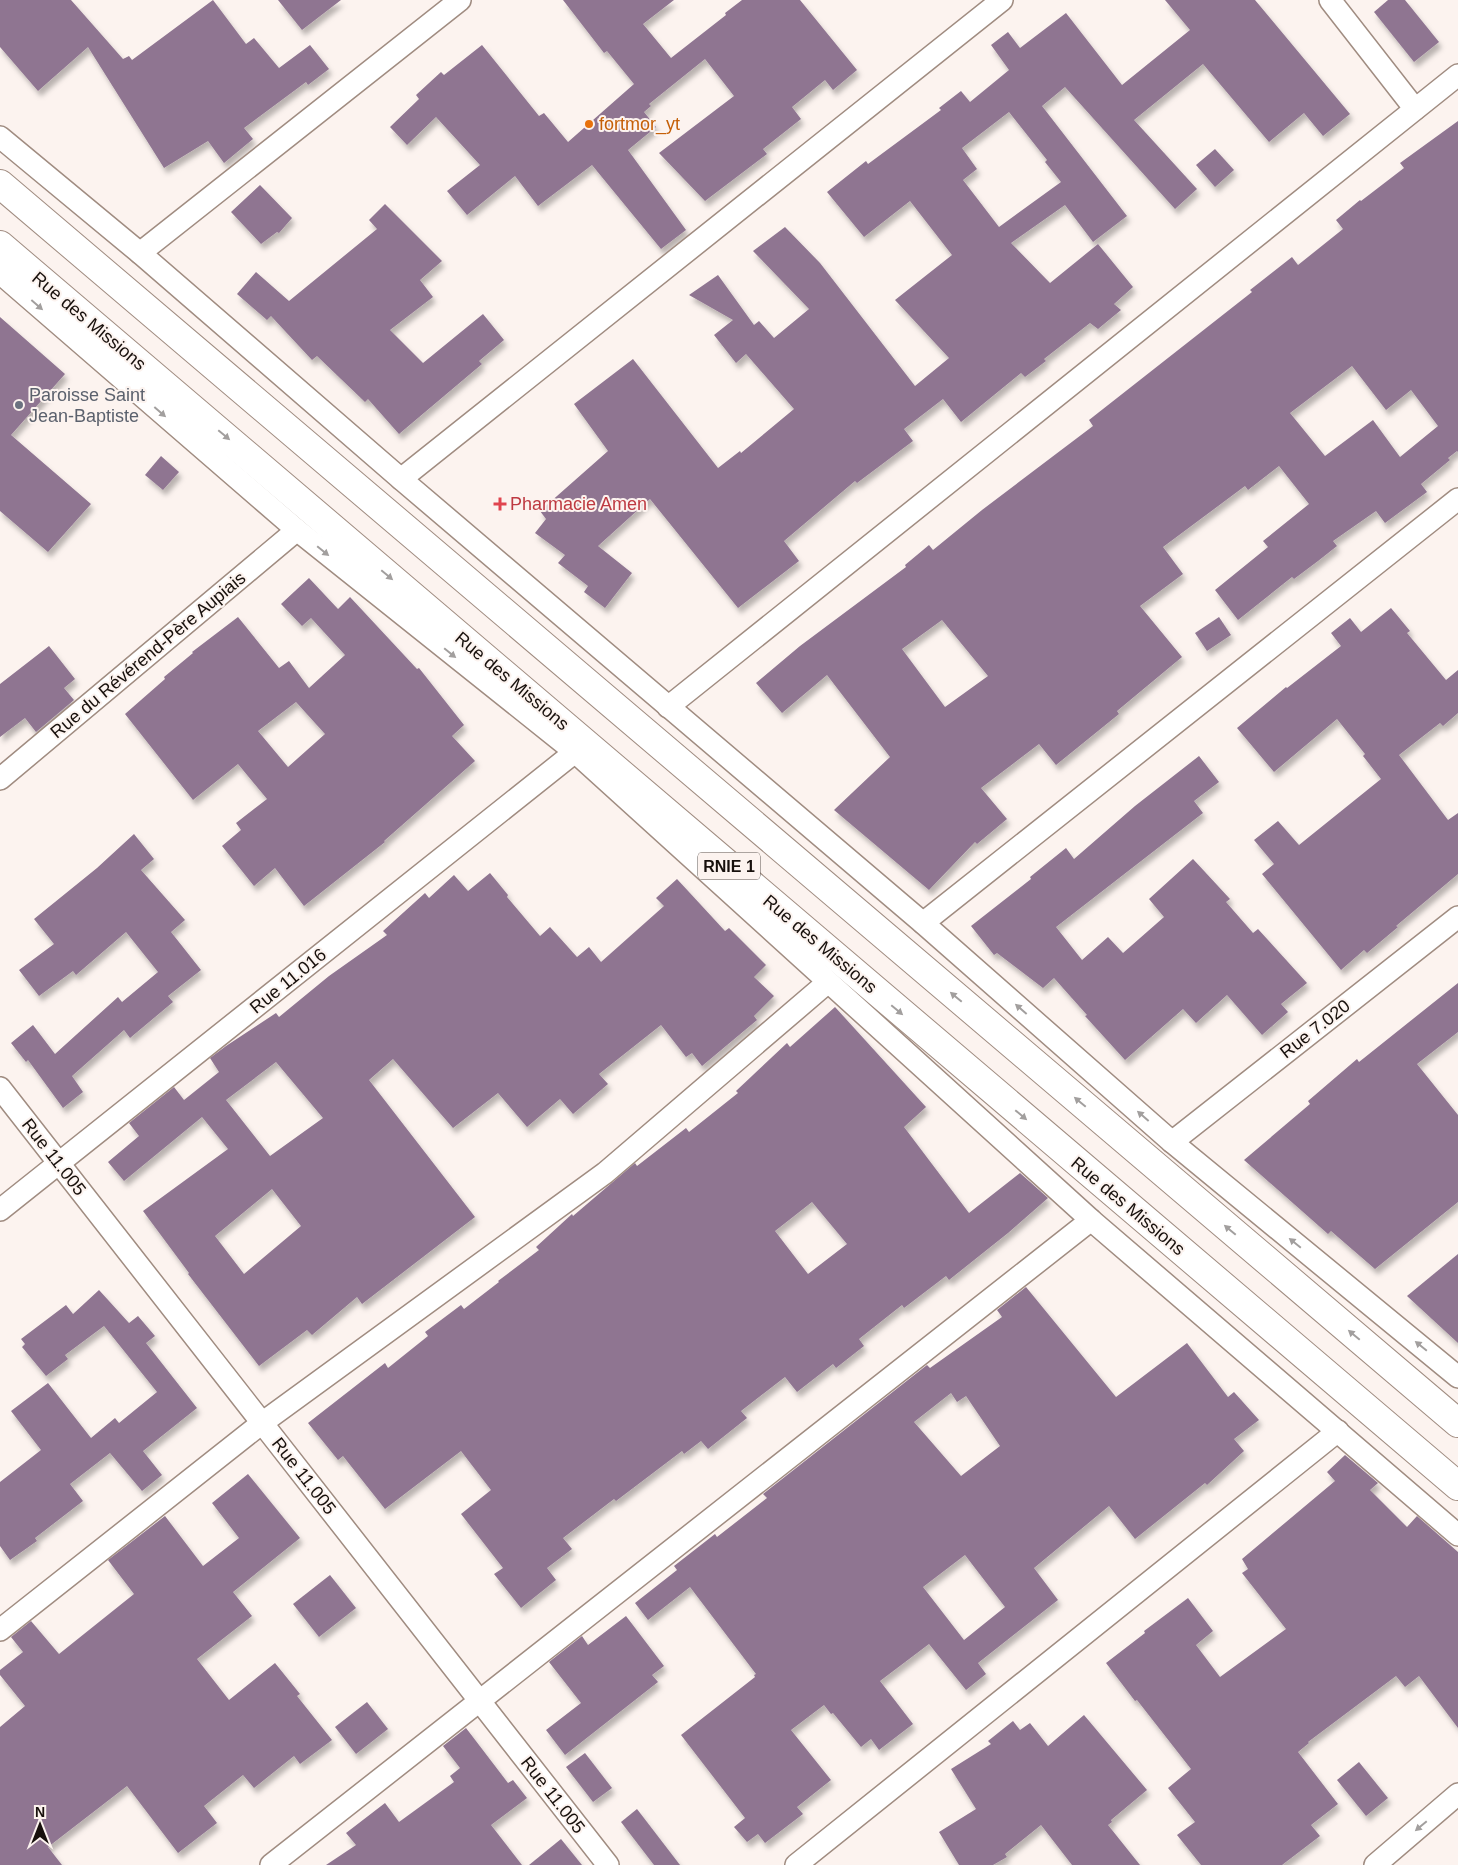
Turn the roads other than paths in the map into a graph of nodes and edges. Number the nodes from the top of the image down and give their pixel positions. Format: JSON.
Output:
{"nodes":[{"id":1,"x":460,"y":0,"type":"edge"},
{"id":2,"x":1002,"y":0,"type":"edge"},
{"id":3,"x":1330,"y":0,"type":"edge"},
{"id":4,"x":1458,"y":75,"type":"edge"},
{"id":5,"x":1415,"y":109,"type":"junction"},
{"id":6,"x":0,"y":137,"type":"edge"},
{"id":7,"x":0,"y":184,"type":"edge"},
{"id":8,"x":0,"y":245,"type":"edge"},
{"id":9,"x":140,"y":253,"type":"junction"},
{"id":10,"x":0,"y":273,"type":"edge"},
{"id":11,"x":401,"y":479,"type":"junction"},
{"id":12,"x":1458,"y":499,"type":"edge"},
{"id":13,"x":297,"y":530,"type":"junction"},
{"id":14,"x":668,"y":707,"type":"junction"},
{"id":15,"x":575,"y":752,"type":"junction"},
{"id":16,"x":0,"y":779,"type":"edge"},
{"id":17,"x":1458,"y":917,"type":"edge"},
{"id":18,"x":923,"y":923,"type":"junction"},
{"id":19,"x":828,"y":982,"type":"junction"},
{"id":20,"x":0,"y":1088,"type":"edge"},
{"id":21,"x":1172,"y":1142,"type":"junction"},
{"id":22,"x":59,"y":1164,"type":"junction"},
{"id":23,"x":0,"y":1210,"type":"edge"},
{"id":24,"x":1091,"y":1220,"type":"junction"},
{"id":25,"x":1454,"y":1368,"type":"edge"},
{"id":26,"x":262,"y":1423,"type":"junction"},
{"id":27,"x":1458,"y":1423,"type":"edge"},
{"id":28,"x":1338,"y":1431,"type":"junction"},
{"id":29,"x":1458,"y":1486,"type":"edge"},
{"id":30,"x":1458,"y":1535,"type":"edge"},
{"id":31,"x":0,"y":1630,"type":"edge"},
{"id":32,"x":479,"y":1701,"type":"junction"},
{"id":33,"x":1458,"y":1794,"type":"edge"},
{"id":34,"x":271,"y":1865,"type":"edge"},
{"id":35,"x":608,"y":1865,"type":"edge"},
{"id":36,"x":796,"y":1865,"type":"edge"},
{"id":37,"x":1375,"y":1865,"type":"edge"}],
"edges":[{"from":1,"to":9,"type":"street"},
{"from":2,"to":11,"type":"street"},
{"from":3,"to":5,"type":"street"},
{"from":4,"to":5,"type":"street"},
{"from":5,"to":14,"type":"street"},
{"from":6,"to":9,"type":"street"},
{"from":27,"to":7,"type":"highway","number":"RNIE 1","one_way":true},
{"from":8,"to":29,"type":"highway","name":"Rue des Missions","number":"RNIE 1","one_way":true},
{"from":9,"to":11,"type":"street"},
{"from":10,"to":13,"type":"street","one_way":true},
{"from":11,"to":14,"type":"street"},
{"from":12,"to":18,"type":"street"},
{"from":13,"to":15,"type":"street","one_way":true},
{"from":13,"to":16,"type":"street","name":"Rue du Révérend-Père Aupiais"},
{"from":14,"to":18,"type":"street"},
{"from":15,"to":19,"type":"street"},
{"from":15,"to":22,"type":"street","name":"Rue 11.016"},
{"from":17,"to":21,"type":"street","name":"Rue 7.020"},
{"from":21,"to":18,"type":"street","one_way":true},
{"from":19,"to":24,"type":"street"},
{"from":19,"to":26,"type":"street"},
{"from":20,"to":22,"type":"street","name":"Rue 11.005"},
{"from":25,"to":21,"type":"street","one_way":true},
{"from":22,"to":23,"type":"street","name":"Rue 11.016"},
{"from":22,"to":26,"type":"street","name":"Rue 11.005"},
{"from":24,"to":28,"type":"street"},
{"from":24,"to":32,"type":"street"},
{"from":26,"to":31,"type":"street"},
{"from":26,"to":32,"type":"street","name":"Rue 11.005"},
{"from":28,"to":30,"type":"street"},
{"from":28,"to":36,"type":"street"},
{"from":32,"to":34,"type":"street"},
{"from":32,"to":35,"type":"street","name":"Rue 11.005"},
{"from":33,"to":37,"type":"street","one_way":true}]}
